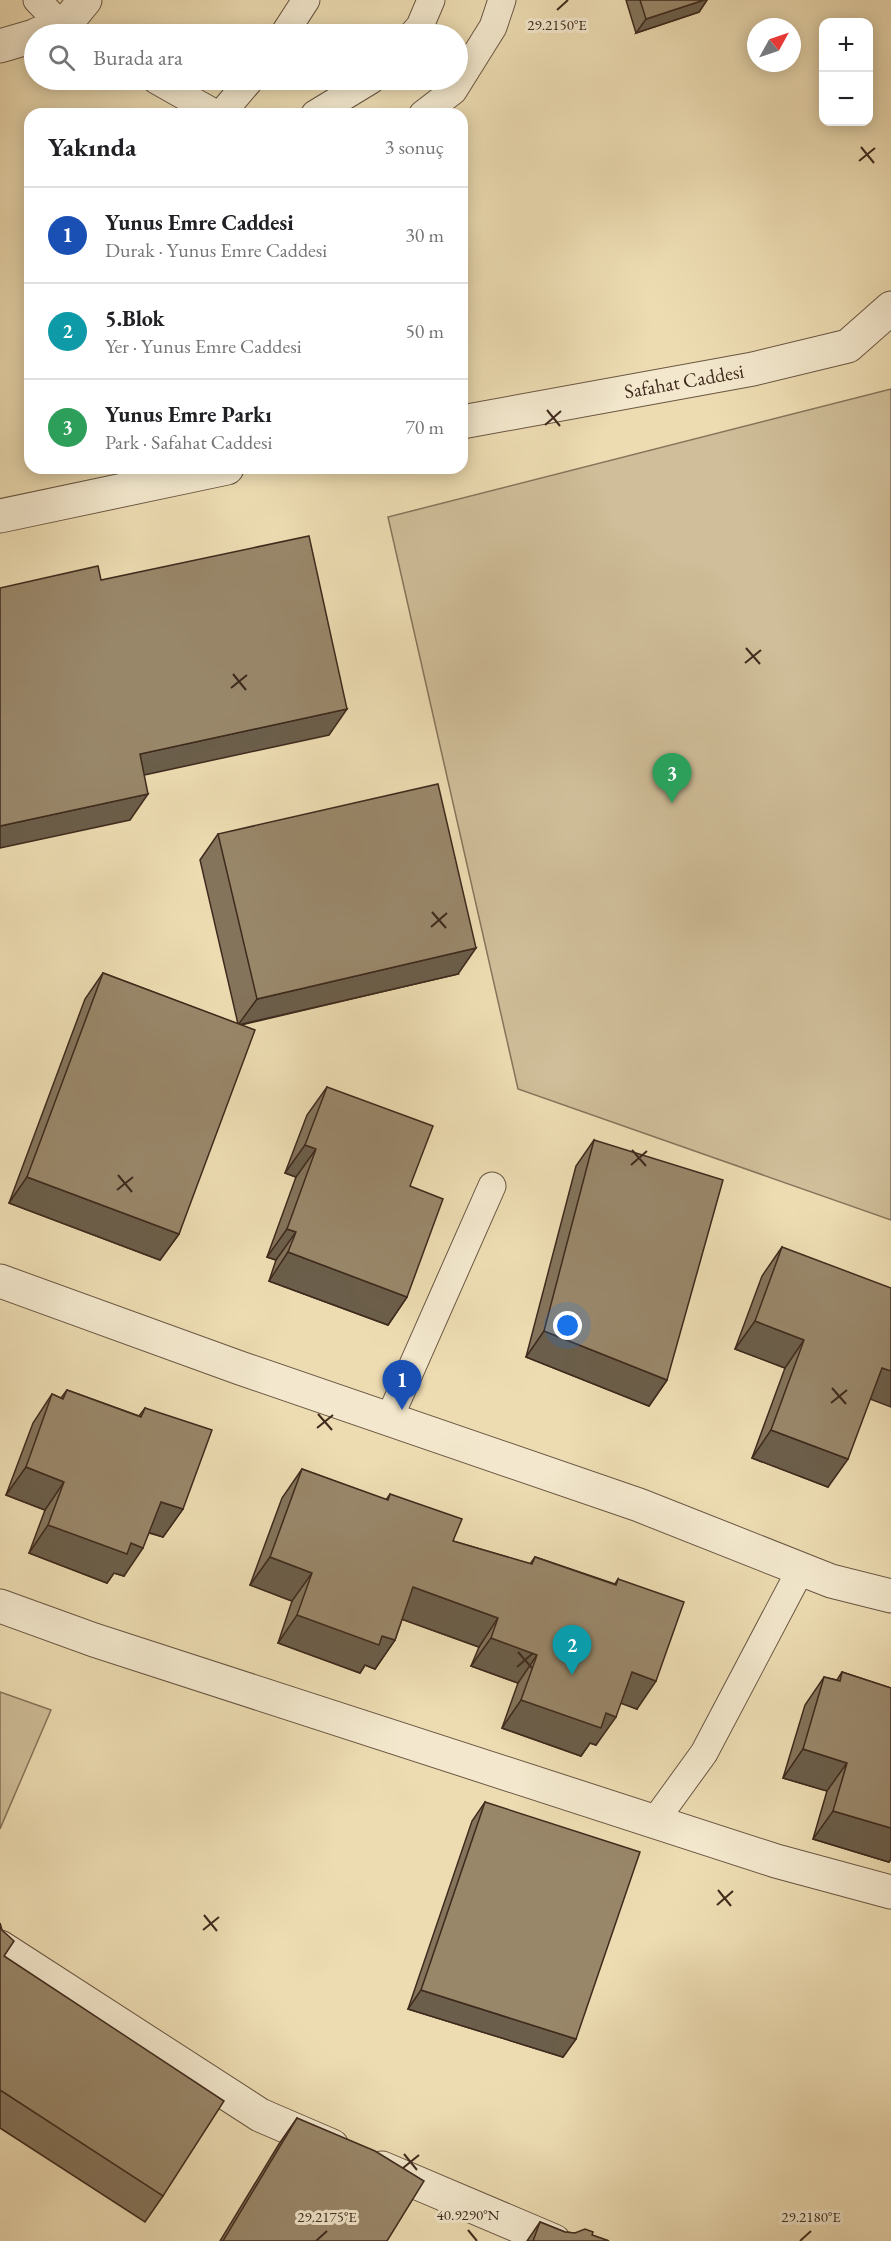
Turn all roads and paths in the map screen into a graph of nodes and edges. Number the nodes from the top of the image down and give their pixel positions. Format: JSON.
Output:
{"nodes":[{"id":1,"x":37,"y":0,"type":"edge"},
{"id":2,"x":85,"y":0,"type":"edge"},
{"id":3,"x":306,"y":0,"type":"edge"},
{"id":4,"x":431,"y":0,"type":"edge"},
{"id":5,"x":502,"y":0,"type":"edge"},
{"id":6,"x":49,"y":24,"type":"edge"},
{"id":7,"x":62,"y":24,"type":"edge"},
{"id":8,"x":290,"y":24,"type":"edge"},
{"id":9,"x":421,"y":24,"type":"edge"},
{"id":10,"x":24,"y":40,"type":"edge"},
{"id":11,"x":0,"y":46,"type":"edge"},
{"id":12,"x":468,"y":66,"type":"edge"},
{"id":13,"x":174,"y":90,"type":"edge"},
{"id":14,"x":241,"y":90,"type":"edge"},
{"id":15,"x":355,"y":90,"type":"edge"},
{"id":16,"x":454,"y":90,"type":"edge"},
{"id":17,"x":207,"y":108,"type":"edge"},
{"id":18,"x":224,"y":108,"type":"edge"},
{"id":19,"x":325,"y":108,"type":"edge"},
{"id":20,"x":431,"y":108,"type":"edge"},
{"id":21,"x":891,"y":308,"type":"edge"},
{"id":22,"x":468,"y":421,"type":"edge"},
{"id":23,"x":199,"y":474,"type":"edge"},
{"id":24,"x":0,"y":516,"type":"edge"},
{"id":25,"x":492,"y":1186,"type":"dead end"},
{"id":26,"x":0,"y":1281,"type":"edge"},
{"id":27,"x":389,"y":1419,"type":"junction"},
{"id":28,"x":801,"y":1569,"type":"junction"},
{"id":29,"x":891,"y":1596,"type":"edge"},
{"id":30,"x":0,"y":1606,"type":"edge"},
{"id":31,"x":654,"y":1822,"type":"junction"},
{"id":32,"x":891,"y":1892,"type":"edge"},
{"id":33,"x":0,"y":1947,"type":"edge"},
{"id":34,"x":554,"y":2241,"type":"edge"}],
"edges":[{"from":1,"to":6,"type":"lane"},
{"from":2,"to":7,"type":"street"},
{"from":3,"to":8,"type":"lane"},
{"from":4,"to":9,"type":"lane"},
{"from":5,"to":12,"type":"lane"},
{"from":10,"to":11,"type":"street"},
{"from":13,"to":17,"type":"lane"},
{"from":14,"to":18,"type":"lane"},
{"from":15,"to":19,"type":"lane"},
{"from":16,"to":20,"type":"lane"},
{"from":21,"to":22,"type":"street","name":"Safahat Caddesi"},
{"from":23,"to":24,"type":"street"},
{"from":25,"to":27,"type":"lane"},
{"from":26,"to":27,"type":"street"},
{"from":27,"to":28,"type":"street"},
{"from":28,"to":29,"type":"street"},
{"from":28,"to":31,"type":"lane"},
{"from":30,"to":31,"type":"street"},
{"from":31,"to":32,"type":"street"},
{"from":33,"to":34,"type":"street"}]}
